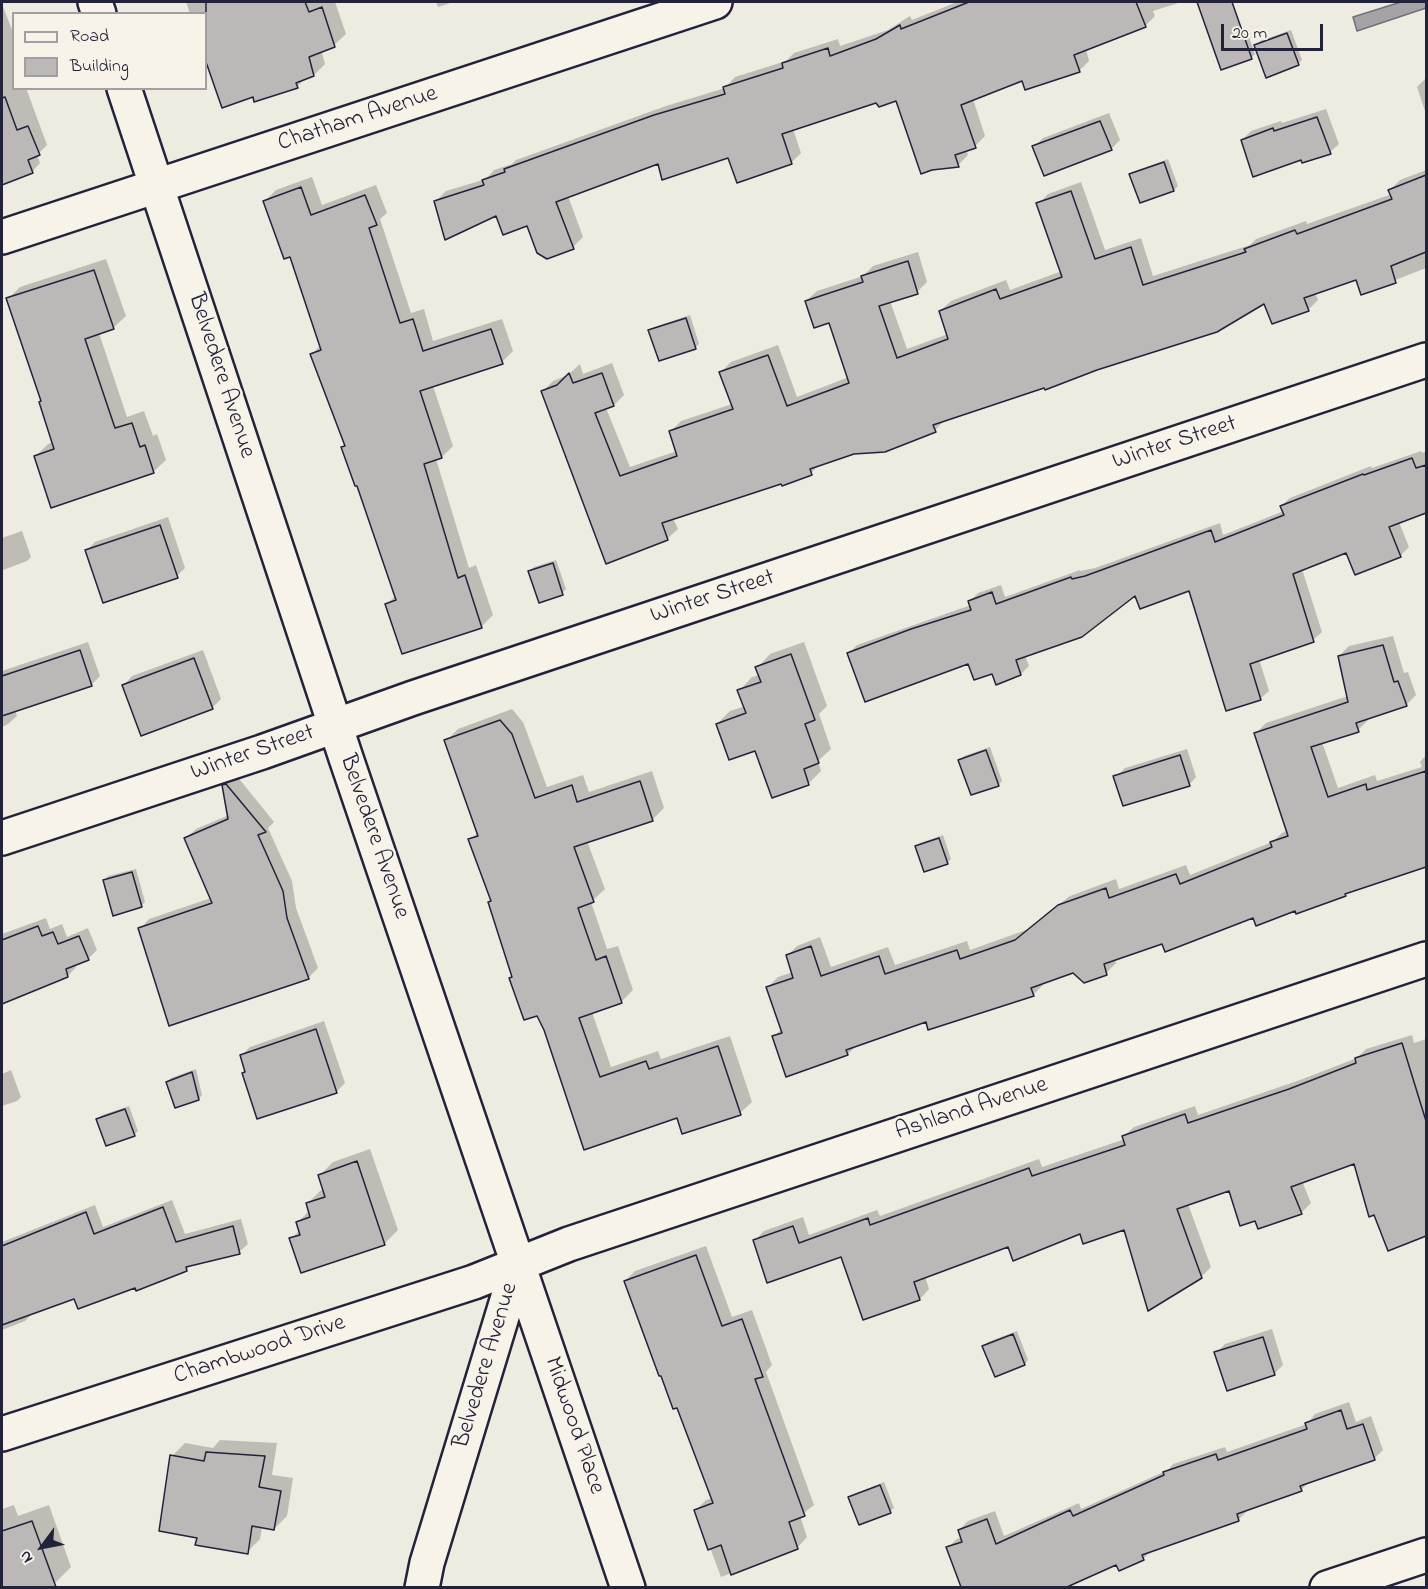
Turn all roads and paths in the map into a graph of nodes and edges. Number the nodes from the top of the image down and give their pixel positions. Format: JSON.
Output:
{"nodes":[{"id":1,"x":715,"y":2,"type":"edge"},
{"id":2,"x":125,"y":90,"type":"edge"},
{"id":3,"x":157,"y":187,"type":"junction"},
{"id":4,"x":2,"y":237,"type":"edge"},
{"id":5,"x":1426,"y":360,"type":"edge"},
{"id":6,"x":336,"y":726,"type":"junction"},
{"id":7,"x":2,"y":838,"type":"edge"},
{"id":8,"x":1426,"y":958,"type":"edge"},
{"id":9,"x":518,"y":1264,"type":"junction"},
{"id":10,"x":2,"y":1434,"type":"edge"},
{"id":11,"x":1426,"y":1555,"type":"edge"},
{"id":12,"x":422,"y":1587,"type":"edge"},
{"id":13,"x":628,"y":1587,"type":"edge"},
{"id":14,"x":1327,"y":1587,"type":"edge"}],
"edges":[{"from":1,"to":3,"type":"street","name":"Chatham Avenue"},
{"from":2,"to":3,"type":"street","name":"Belvedere Avenue"},
{"from":3,"to":4,"type":"street","name":"Chatham Avenue"},
{"from":3,"to":6,"type":"street","name":"Belvedere Avenue"},
{"from":5,"to":6,"type":"street","name":"Winter Street"},
{"from":6,"to":7,"type":"street","name":"Winter Street"},
{"from":6,"to":9,"type":"street","name":"Belvedere Avenue"},
{"from":8,"to":9,"type":"street","name":"Ashland Avenue"},
{"from":9,"to":10,"type":"street","name":"Chambwood Drive"},
{"from":9,"to":12,"type":"street","name":"Belvedere Avenue"},
{"from":9,"to":13,"type":"street","name":"Midwood Place"},
{"from":11,"to":14,"type":"street"}]}
